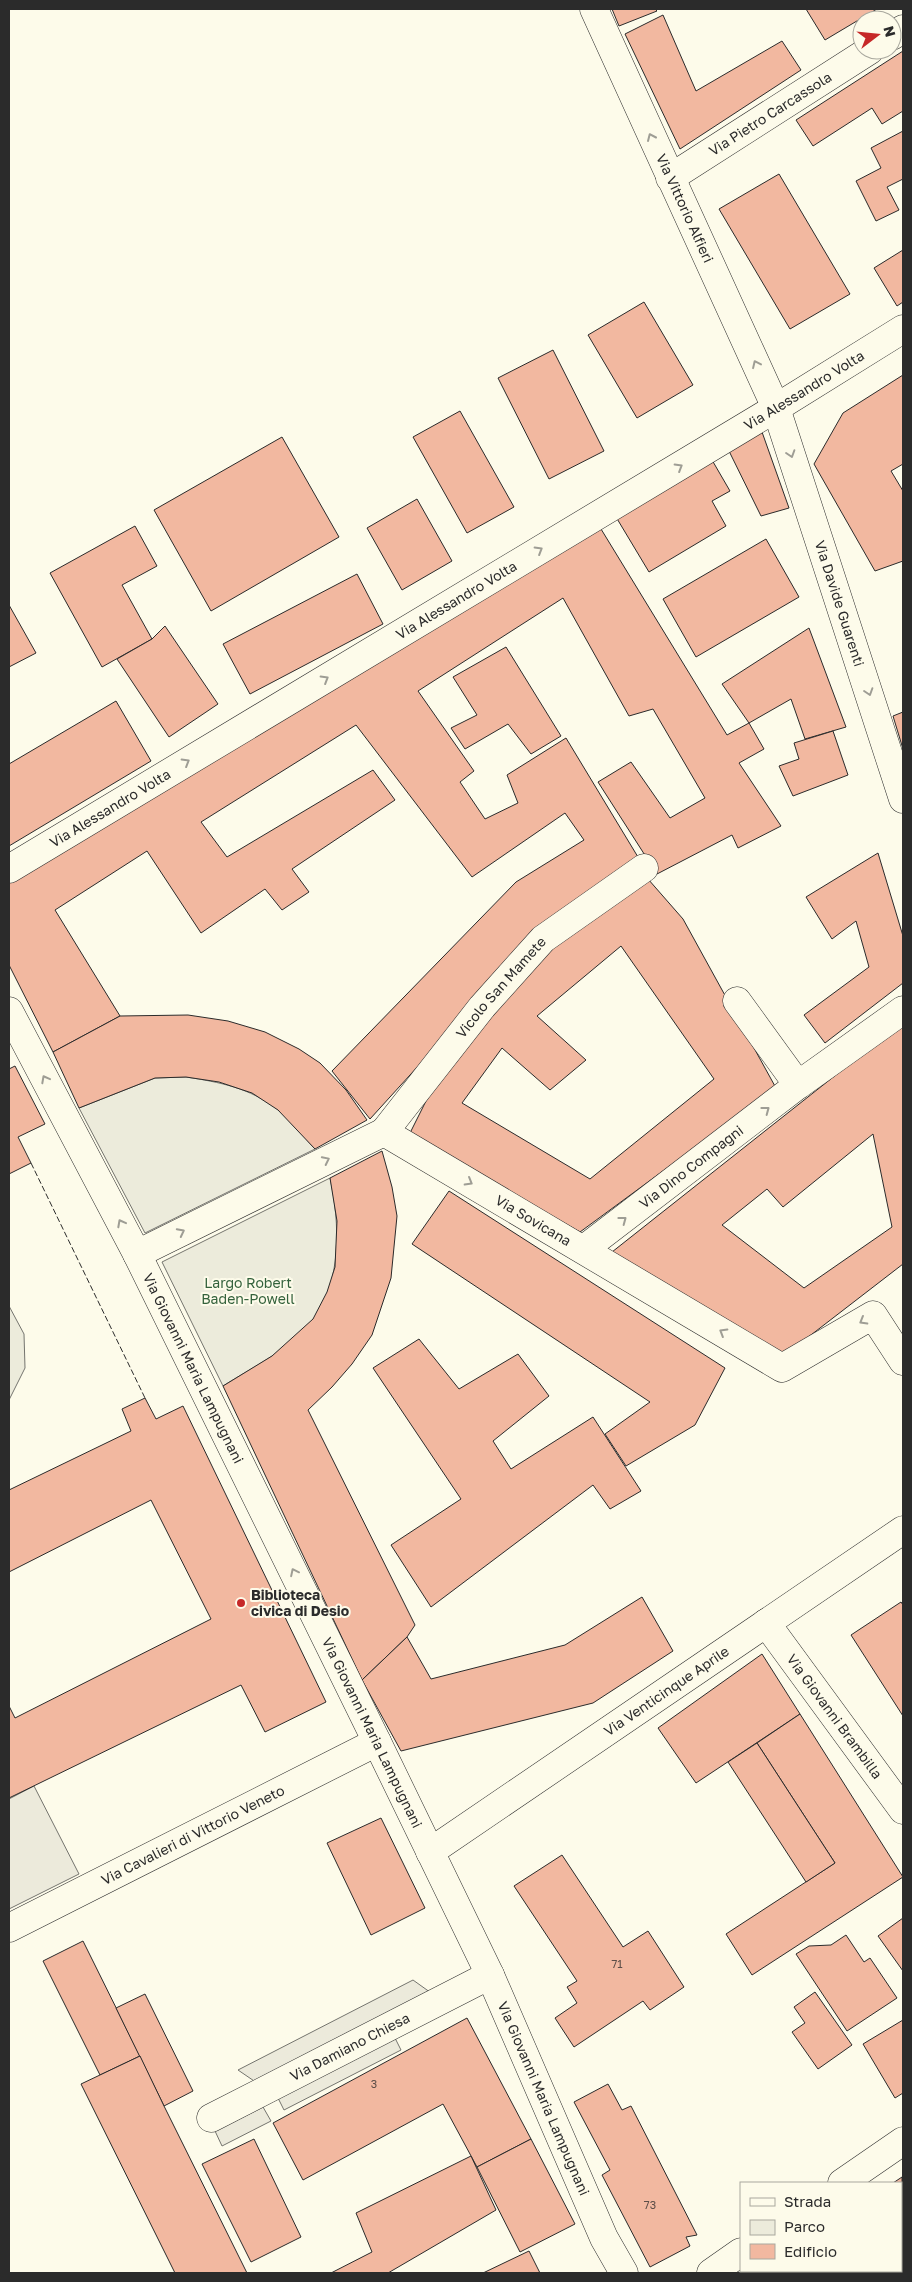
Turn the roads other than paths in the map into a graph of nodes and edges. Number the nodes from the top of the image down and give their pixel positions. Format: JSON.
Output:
{"nodes":[{"id":1,"x":594,"y":9,"type":"edge"},
{"id":2,"x":854,"y":60,"type":"edge"},
{"id":3,"x":670,"y":178,"type":"junction"},
{"id":4,"x":903,"y":329,"type":"edge"},
{"id":5,"x":776,"y":408,"type":"junction"},
{"id":6,"x":903,"y":799,"type":"edge"},
{"id":7,"x":9,"y":868,"type":"edge"},
{"id":8,"x":644,"y":868,"type":"dead end"},
{"id":9,"x":737,"y":1001,"type":"dead end"},
{"id":10,"x":9,"y":1010,"type":"edge"},
{"id":11,"x":903,"y":1010,"type":"edge"},
{"id":12,"x":798,"y":1085,"type":"junction"},
{"id":13,"x":384,"y":1132,"type":"junction"},
{"id":14,"x":584,"y":1249,"type":"junction"},
{"id":15,"x":137,"y":1254,"type":"junction"},
{"id":16,"x":903,"y":1361,"type":"edge"},
{"id":17,"x":903,"y":1530,"type":"edge"},
{"id":18,"x":766,"y":1623,"type":"junction"},
{"id":19,"x":378,"y":1742,"type":"junction"},
{"id":20,"x":903,"y":1810,"type":"edge"},
{"id":21,"x":430,"y":1852,"type":"junction"},
{"id":22,"x":9,"y":1928,"type":"edge"},
{"id":23,"x":490,"y":1975,"type":"junction"},
{"id":24,"x":211,"y":2118,"type":"dead end"},
{"id":25,"x":903,"y":2141,"type":"edge"},
{"id":26,"x":843,"y":2182,"type":"edge"},
{"id":27,"x":740,"y":2253,"type":"edge"},
{"id":28,"x":624,"y":2273,"type":"edge"},
{"id":29,"x":711,"y":2273,"type":"edge"}],
"edges":[{"from":3,"to":1,"type":"street","name":"Via Vittorio Alfieri","one_way":true},
{"from":2,"to":3,"type":"street","name":"Via Pietro Carcassola"},
{"from":5,"to":3,"type":"street","name":"Via Vittorio Alfieri","one_way":true},
{"from":4,"to":5,"type":"street","name":"Via Alessandro Volta"},
{"from":5,"to":6,"type":"street","name":"Via Davide Guarenti","one_way":true},
{"from":7,"to":5,"type":"street","name":"Via Alessandro Volta","one_way":true},
{"from":8,"to":13,"type":"street","name":"Vicolo San Mamete"},
{"from":9,"to":12,"type":"street"},
{"from":15,"to":10,"type":"street","name":"Via Giovanni Maria Lampugnani","one_way":true},
{"from":11,"to":12,"type":"street","name":"Via Dino Compagni"},
{"from":14,"to":12,"type":"street","name":"Via Dino Compagni","one_way":true},
{"from":13,"to":14,"type":"street","name":"Via Sovicana","one_way":true},
{"from":15,"to":13,"type":"street","one_way":true},
{"from":16,"to":14,"type":"street","name":"Via Sovicana","one_way":true},
{"from":19,"to":15,"type":"street","name":"Via Giovanni Maria Lampugnani","one_way":true},
{"from":17,"to":18,"type":"street","name":"Via Venticinque Aprile"},
{"from":18,"to":20,"type":"street","name":"Via Giovanni Brambilla"},
{"from":18,"to":21,"type":"street","name":"Via Venticinque Aprile"},
{"from":19,"to":21,"type":"street","name":"Via Giovanni Maria Lampugnani"},
{"from":19,"to":22,"type":"street","name":"Via Cavalieri di Vittorio Veneto"},
{"from":21,"to":23,"type":"street","name":"Via Giovanni Maria Lampugnani"},
{"from":23,"to":24,"type":"street","name":"Via Damiano Chiesa"},
{"from":23,"to":28,"type":"street","name":"Via Giovanni Maria Lampugnani"},
{"from":25,"to":26,"type":"street"},
{"from":27,"to":29,"type":"street"}]}
